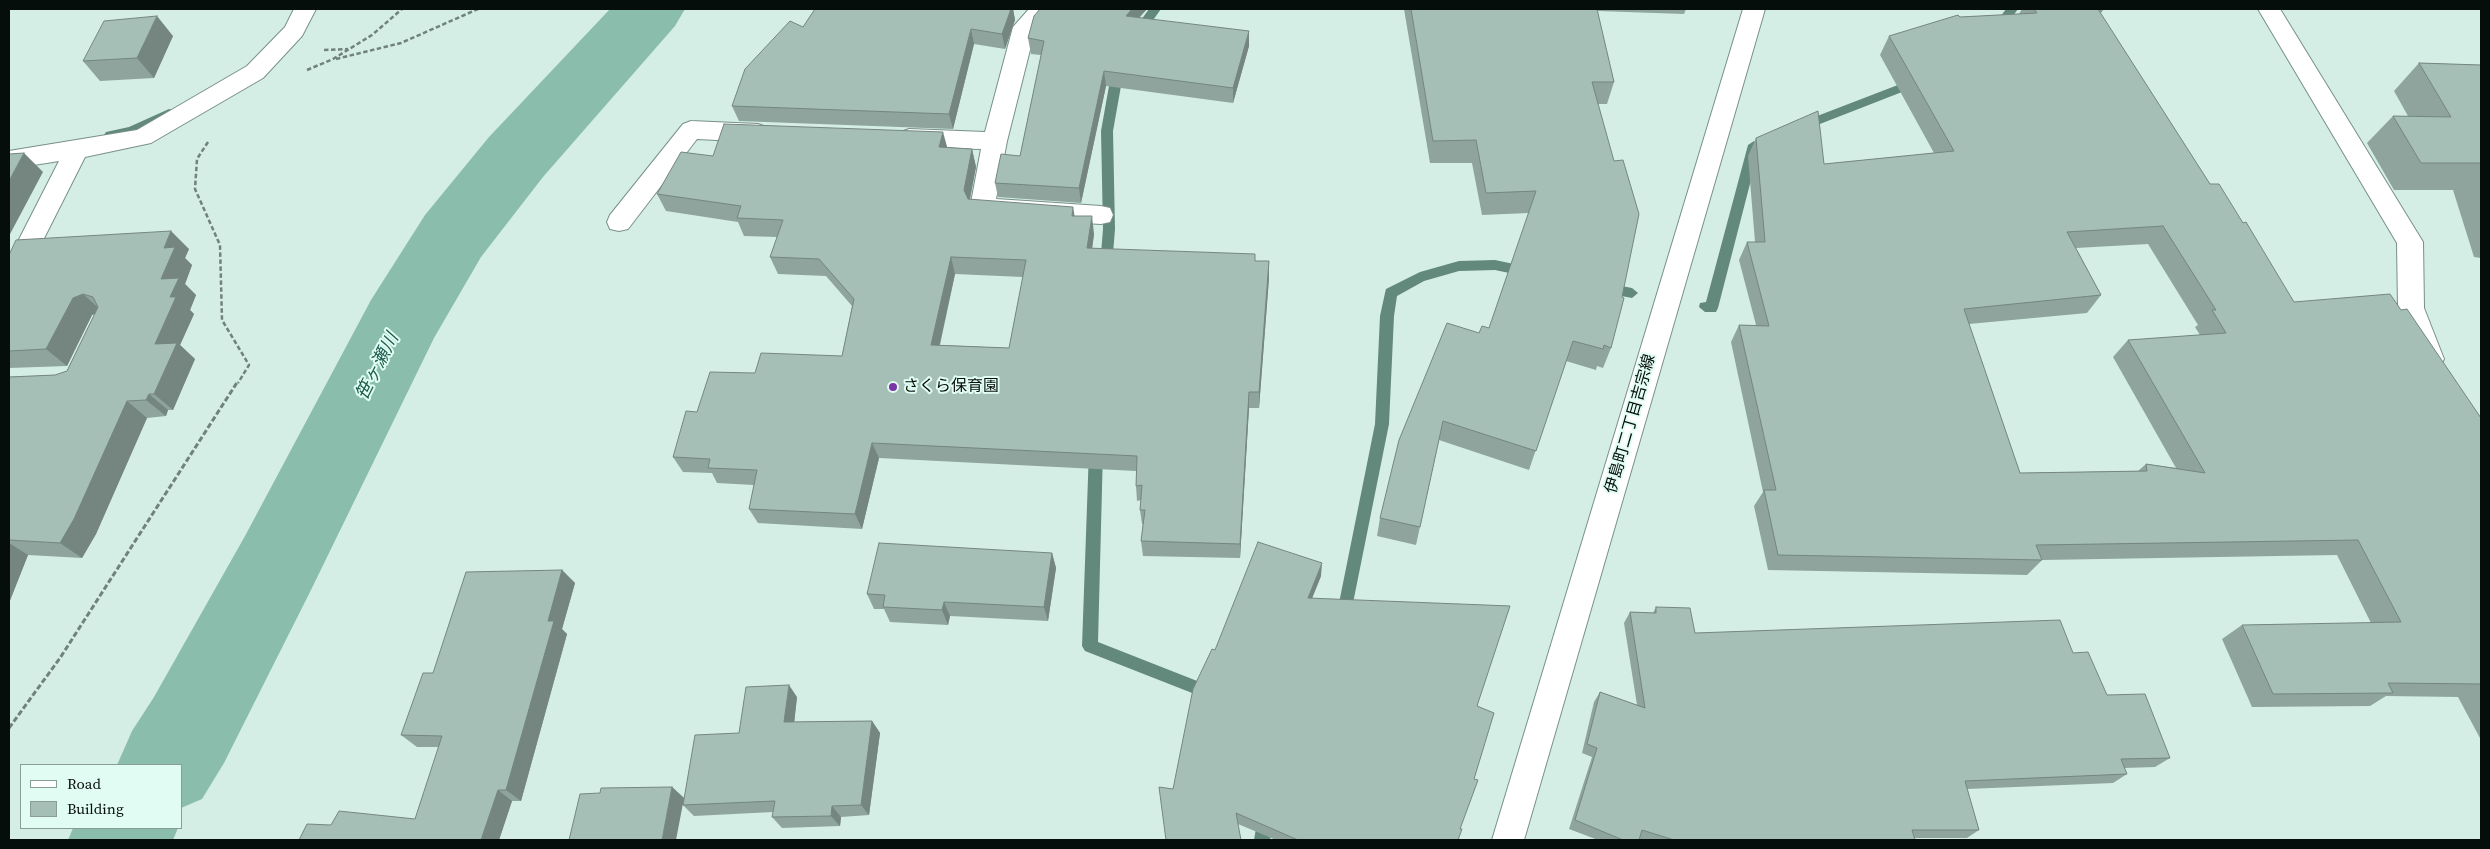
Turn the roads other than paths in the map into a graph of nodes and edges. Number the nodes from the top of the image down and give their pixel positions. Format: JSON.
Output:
{"nodes":[{"id":1,"x":305,"y":9,"type":"edge"},
{"id":2,"x":1754,"y":9,"type":"edge"},
{"id":3,"x":2269,"y":9,"type":"edge"},
{"id":4,"x":1012,"y":10,"type":"edge"},
{"id":5,"x":1039,"y":12,"type":"edge"},
{"id":6,"x":780,"y":133,"type":"edge"},
{"id":7,"x":887,"y":137,"type":"edge"},
{"id":8,"x":995,"y":141,"type":"junction"},
{"id":9,"x":77,"y":150,"type":"junction"},
{"id":10,"x":9,"y":160,"type":"edge"},
{"id":11,"x":1101,"y":216,"type":"dead end"},
{"id":12,"x":619,"y":222,"type":"dead end"},
{"id":13,"x":9,"y":283,"type":"edge"},
{"id":14,"x":2443,"y":376,"type":"edge"},
{"id":15,"x":1508,"y":840,"type":"edge"}],
"edges":[{"from":1,"to":9,"type":"street"},
{"from":2,"to":15,"type":"street","name":"伊島町二丁目吉宗線"},
{"from":3,"to":14,"type":"street"},
{"from":4,"to":5,"type":"street"},
{"from":5,"to":8,"type":"street"},
{"from":6,"to":12,"type":"street"},
{"from":7,"to":8,"type":"street"},
{"from":8,"to":11,"type":"street"},
{"from":9,"to":10,"type":"street"},
{"from":9,"to":13,"type":"street"}]}
